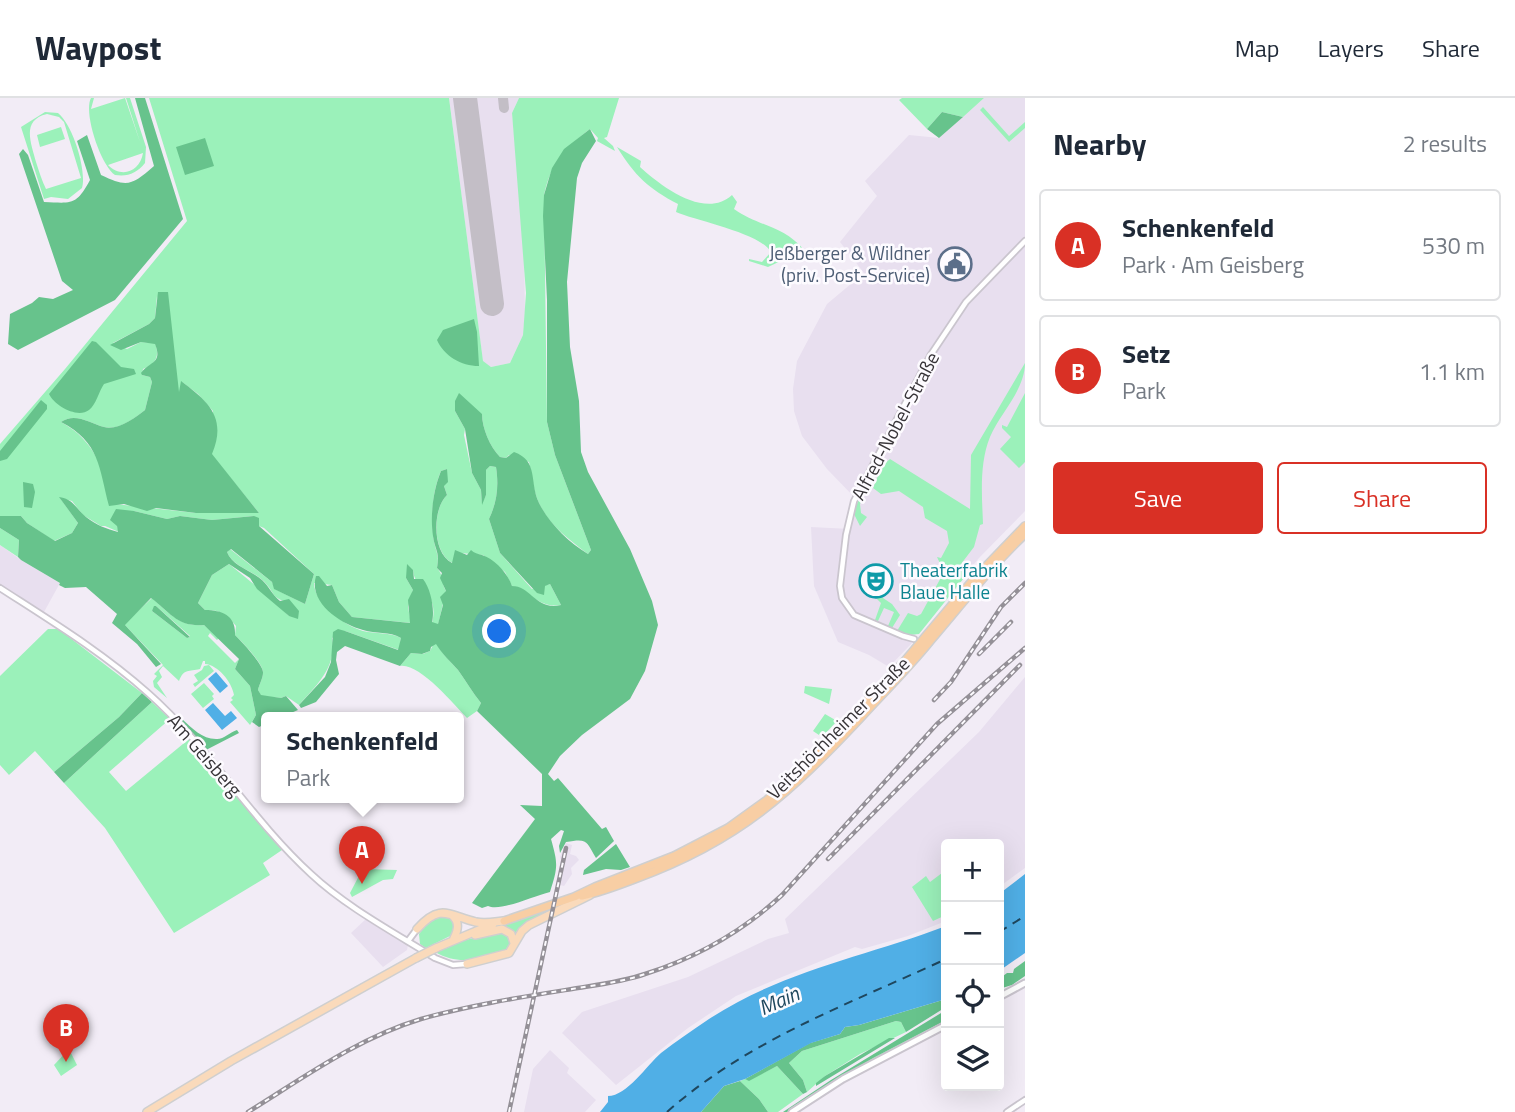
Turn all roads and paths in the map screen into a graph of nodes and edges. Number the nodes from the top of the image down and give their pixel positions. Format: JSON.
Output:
{"nodes":[{"id":1,"x":1025,"y":241,"type":"edge"},
{"id":2,"x":1025,"y":526,"type":"edge"},
{"id":3,"x":1025,"y":534,"type":"edge"},
{"id":4,"x":0,"y":588,"type":"edge"},
{"id":5,"x":942,"y":623,"type":"junction"},
{"id":6,"x":914,"y":639,"type":"joint"},
{"id":7,"x":593,"y":893,"type":"junction"},
{"id":8,"x":574,"y":897,"type":"junction"},
{"id":9,"x":448,"y":913,"type":"junction"},
{"id":10,"x":503,"y":920,"type":"junction"},
{"id":11,"x":417,"y":929,"type":"joint"},
{"id":12,"x":457,"y":938,"type":"junction"},
{"id":13,"x":408,"y":941,"type":"junction"},
{"id":14,"x":514,"y":944,"type":"junction"},
{"id":15,"x":467,"y":964,"type":"joint"},
{"id":16,"x":1025,"y":983,"type":"edge"},
{"id":17,"x":1004,"y":994,"type":"edge"},
{"id":18,"x":941,"y":1027,"type":"edge"},
{"id":19,"x":1025,"y":1100,"type":"edge"},
{"id":20,"x":147,"y":1112,"type":"edge"},
{"id":21,"x":792,"y":1112,"type":"edge"},
{"id":22,"x":1007,"y":1112,"type":"edge"}],
"edges":[{"from":1,"to":6,"type":"street","name":"Alfred-Nobel-Straße"},
{"from":2,"to":5,"type":"highway","name":"Veitshöchheimer Straße"},
{"from":3,"to":5,"type":"highway","name":"Veitshöchheimer Straße"},
{"from":4,"to":13,"type":"street","name":"Am Geisberg"},
{"from":5,"to":6,"type":"highway"},
{"from":5,"to":7,"type":"highway","name":"Veitshöchheimer Straße"},
{"from":5,"to":8,"type":"highway","name":"Veitshöchheimer Straße"},
{"from":7,"to":8,"type":"highway","name":"Veitshöchheimer Straße"},
{"from":7,"to":14,"type":"main road"},
{"from":8,"to":10,"type":"highway","name":"Veitshöchheimer Straße"},
{"from":9,"to":10,"type":"main road"},
{"from":9,"to":11,"type":"main road"},
{"from":9,"to":12,"type":"main road"},
{"from":10,"to":12,"type":"main road"},
{"from":11,"to":13,"type":"street"},
{"from":12,"to":14,"type":"main road"},
{"from":12,"to":20,"type":"main road","bridge":true},
{"from":13,"to":15,"type":"street","name":"Am Geisberg"},
{"from":14,"to":15,"type":"main road"},
{"from":16,"to":17,"type":"main road"},
{"from":18,"to":21,"type":"main road"},
{"from":19,"to":22,"type":"street"}]}
